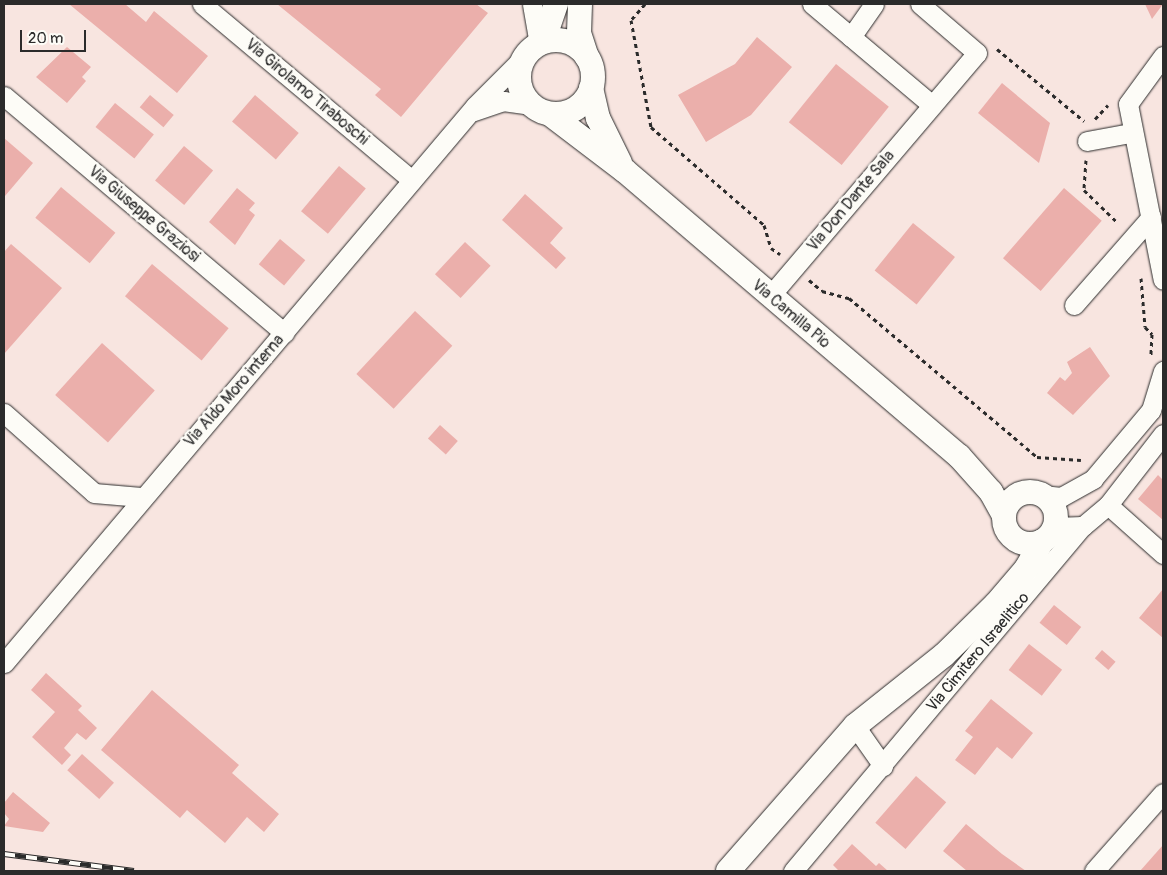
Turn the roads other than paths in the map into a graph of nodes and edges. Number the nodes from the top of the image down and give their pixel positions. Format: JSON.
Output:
{"nodes":[{"id":1,"x":202,"y":4,"type":"edge"},
{"id":2,"x":532,"y":4,"type":"edge"},
{"id":3,"x":556,"y":4,"type":"edge"},
{"id":4,"x":580,"y":4,"type":"edge"},
{"id":5,"x":812,"y":4,"type":"edge"},
{"id":6,"x":874,"y":4,"type":"edge"},
{"id":7,"x":920,"y":4,"type":"edge"},
{"id":8,"x":851,"y":37,"type":"junction"},
{"id":9,"x":536,"y":47,"type":"junction"},
{"id":10,"x":1163,"y":56,"type":"edge"},
{"id":11,"x":587,"y":57,"type":"junction"},
{"id":12,"x":591,"y":88,"type":"junction"},
{"id":13,"x":4,"y":96,"type":"edge"},
{"id":14,"x":932,"y":105,"type":"junction"},
{"id":15,"x":541,"y":110,"type":"junction"},
{"id":16,"x":463,"y":119,"type":"junction"},
{"id":17,"x":1130,"y":133,"type":"junction"},
{"id":18,"x":1087,"y":142,"type":"road end"},
{"id":19,"x":625,"y":171,"type":"junction"},
{"id":20,"x":412,"y":180,"type":"junction"},
{"id":21,"x":1151,"y":218,"type":"junction"},
{"id":22,"x":1163,"y":280,"type":"edge"},
{"id":23,"x":770,"y":296,"type":"junction"},
{"id":24,"x":1074,"y":305,"type":"dead end"},
{"id":25,"x":284,"y":333,"type":"junction"},
{"id":26,"x":1157,"y":366,"type":"edge"},
{"id":27,"x":4,"y":413,"type":"edge"},
{"id":28,"x":1163,"y":434,"type":"edge"},
{"id":29,"x":959,"y":456,"type":"junction"},
{"id":30,"x":1032,"y":494,"type":"junction"},
{"id":31,"x":141,"y":497,"type":"junction"},
{"id":32,"x":1108,"y":505,"type":"junction"},
{"id":33,"x":1004,"y":515,"type":"junction"},
{"id":34,"x":1083,"y":526,"type":"junction"},
{"id":35,"x":1048,"y":534,"type":"junction"},
{"id":36,"x":1015,"y":539,"type":"junction"},
{"id":37,"x":1163,"y":554,"type":"edge"},
{"id":38,"x":996,"y":604,"type":"junction"},
{"id":39,"x":4,"y":663,"type":"edge"},
{"id":40,"x":855,"y":726,"type":"junction"},
{"id":41,"x":883,"y":766,"type":"junction"},
{"id":42,"x":1163,"y":793,"type":"edge"},
{"id":43,"x":728,"y":871,"type":"edge"},
{"id":44,"x":793,"y":871,"type":"edge"},
{"id":45,"x":1094,"y":871,"type":"edge"}],
"edges":[{"from":1,"to":20,"type":"street","name":"Via Girolamo Tiraboschi"},
{"from":2,"to":9,"type":"street"},
{"from":3,"to":9,"type":"street","name":"Via Aldo Moro interna"},
{"from":4,"to":11,"type":"street"},
{"from":5,"to":8,"type":"street"},
{"from":6,"to":8,"type":"street"},
{"from":7,"to":14,"type":"street","name":"Via Don Dante Sala"},
{"from":8,"to":14,"type":"street"},
{"from":9,"to":11,"type":"street"},
{"from":9,"to":15,"type":"street"},
{"from":9,"to":16,"type":"street","name":"Via Aldo Moro interna"},
{"from":10,"to":17,"type":"street"},
{"from":11,"to":12,"type":"street"},
{"from":12,"to":15,"type":"street"},
{"from":12,"to":19,"type":"street","name":"Via Camilla Pio"},
{"from":13,"to":25,"type":"street","name":"Via Giuseppe Graziosi"},
{"from":14,"to":23,"type":"street","name":"Via Don Dante Sala"},
{"from":15,"to":16,"type":"street","name":"Via Aldo Moro interna"},
{"from":15,"to":19,"type":"street","name":"Via Camilla Pio"},
{"from":16,"to":20,"type":"street","name":"Via Aldo Moro interna"},
{"from":17,"to":18,"type":"street"},
{"from":17,"to":21,"type":"street"},
{"from":19,"to":23,"type":"street","name":"Via Camilla Pio"},
{"from":20,"to":25,"type":"street","name":"Via Aldo Moro interna"},
{"from":21,"to":22,"type":"street"},
{"from":21,"to":24,"type":"street"},
{"from":23,"to":29,"type":"street","name":"Via Camilla Pio"},
{"from":25,"to":31,"type":"street","name":"Via Aldo Moro interna"},
{"from":26,"to":30,"type":"street"},
{"from":27,"to":31,"type":"street"},
{"from":28,"to":32,"type":"street","name":"Via Cimitero Israelitico"},
{"from":29,"to":30,"type":"street","name":"Via Camilla Pio"},
{"from":29,"to":33,"type":"street","name":"Via Camilla Pio"},
{"from":30,"to":33,"type":"street"},
{"from":30,"to":35,"type":"street"},
{"from":31,"to":39,"type":"street","name":"Via Aldo Moro interna"},
{"from":32,"to":34,"type":"street","name":"Via Cimitero Israelitico"},
{"from":32,"to":37,"type":"street"},
{"from":33,"to":36,"type":"street"},
{"from":34,"to":35,"type":"street"},
{"from":34,"to":41,"type":"street","name":"Via Cimitero Israelitico"},
{"from":35,"to":36,"type":"street"},
{"from":35,"to":38,"type":"street","name":"Via Cimitero Israelitico"},
{"from":36,"to":38,"type":"street","name":"Via Cimitero Israelitico"},
{"from":38,"to":40,"type":"street","name":"Via Cimitero Israelitico"},
{"from":40,"to":41,"type":"street"},
{"from":40,"to":43,"type":"street","name":"Via Cimitero Israelitico"},
{"from":41,"to":44,"type":"street","name":"Via Cimitero Israelitico"},
{"from":42,"to":45,"type":"street"}]}
